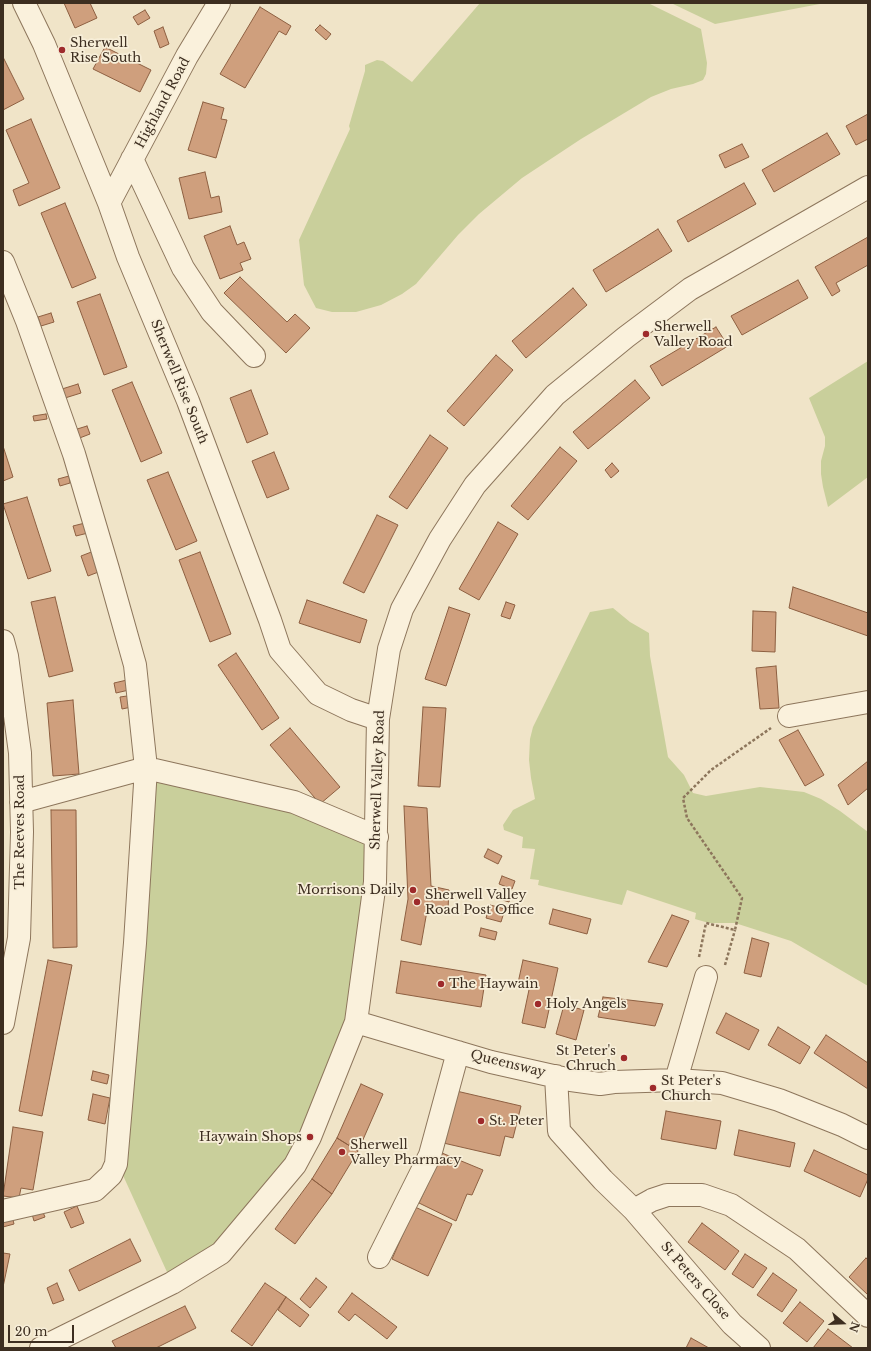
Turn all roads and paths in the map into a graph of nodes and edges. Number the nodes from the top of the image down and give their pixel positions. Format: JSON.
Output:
{"nodes":[{"id":1,"x":24,"y":3,"type":"edge"},
{"id":2,"x":219,"y":3,"type":"edge"},
{"id":3,"x":132,"y":160,"type":"junction"},
{"id":4,"x":868,"y":188,"type":"edge"},
{"id":5,"x":108,"y":203,"type":"junction"},
{"id":6,"x":3,"y":262,"type":"edge"},
{"id":7,"x":254,"y":356,"type":"dead end"},
{"id":8,"x":3,"y":641,"type":"edge"},
{"id":9,"x":868,"y":702,"type":"edge"},
{"id":10,"x":789,"y":716,"type":"joint"},
{"id":11,"x":378,"y":719,"type":"junction"},
{"id":12,"x":146,"y":768,"type":"junction"},
{"id":13,"x":21,"y":802,"type":"junction"},
{"id":14,"x":377,"y":837,"type":"junction"},
{"id":15,"x":735,"y":930,"type":"junction"},
{"id":16,"x":11,"y":938,"type":"edge"},
{"id":17,"x":706,"y":978,"type":"junction"},
{"id":18,"x":356,"y":1022,"type":"junction"},
{"id":19,"x":3,"y":1023,"type":"edge"},
{"id":20,"x":458,"y":1052,"type":"junction"},
{"id":21,"x":556,"y":1076,"type":"junction"},
{"id":22,"x":676,"y":1080,"type":"junction"},
{"id":23,"x":868,"y":1138,"type":"edge"},
{"id":24,"x":634,"y":1210,"type":"junction"},
{"id":25,"x":3,"y":1211,"type":"edge"},
{"id":26,"x":379,"y":1257,"type":"dead end"},
{"id":27,"x":868,"y":1316,"type":"edge"},
{"id":28,"x":41,"y":1348,"type":"edge"},
{"id":29,"x":760,"y":1348,"type":"edge"}],
"edges":[{"from":1,"to":5,"type":"street","name":"Sherwell Rise South"},
{"from":2,"to":3,"type":"street","name":"Highland Road"},
{"from":3,"to":5,"type":"street","name":"Highland Road"},
{"from":3,"to":7,"type":"street"},
{"from":4,"to":11,"type":"street","name":"Sherwell Valley Road"},
{"from":5,"to":11,"type":"street","name":"Sherwell Rise South"},
{"from":6,"to":12,"type":"street"},
{"from":8,"to":13,"type":"street","name":"The Reeves Road"},
{"from":9,"to":10,"type":"street"},
{"from":10,"to":15,"type":"path"},
{"from":11,"to":14,"type":"street","name":"Sherwell Valley Road"},
{"from":12,"to":13,"type":"street"},
{"from":12,"to":14,"type":"street"},
{"from":12,"to":25,"type":"street"},
{"from":13,"to":16,"type":"street","name":"The Reeves Road"},
{"from":14,"to":18,"type":"street","name":"Sherwell Valley Road"},
{"from":15,"to":17,"type":"path"},
{"from":15,"to":17,"type":"path"},
{"from":16,"to":19,"type":"street","name":"The Reeves Road"},
{"from":17,"to":22,"type":"street"},
{"from":18,"to":20,"type":"street","name":"Queensway"},
{"from":18,"to":28,"type":"street","name":"Sherwell Valley Road"},
{"from":20,"to":21,"type":"street","name":"Queensway"},
{"from":20,"to":26,"type":"street"},
{"from":21,"to":22,"type":"street","name":"Queensway"},
{"from":21,"to":24,"type":"street","name":"St Peters Close"},
{"from":22,"to":23,"type":"street","name":"Queensway"},
{"from":24,"to":27,"type":"street"},
{"from":24,"to":29,"type":"street","name":"St Peters Close"}]}
